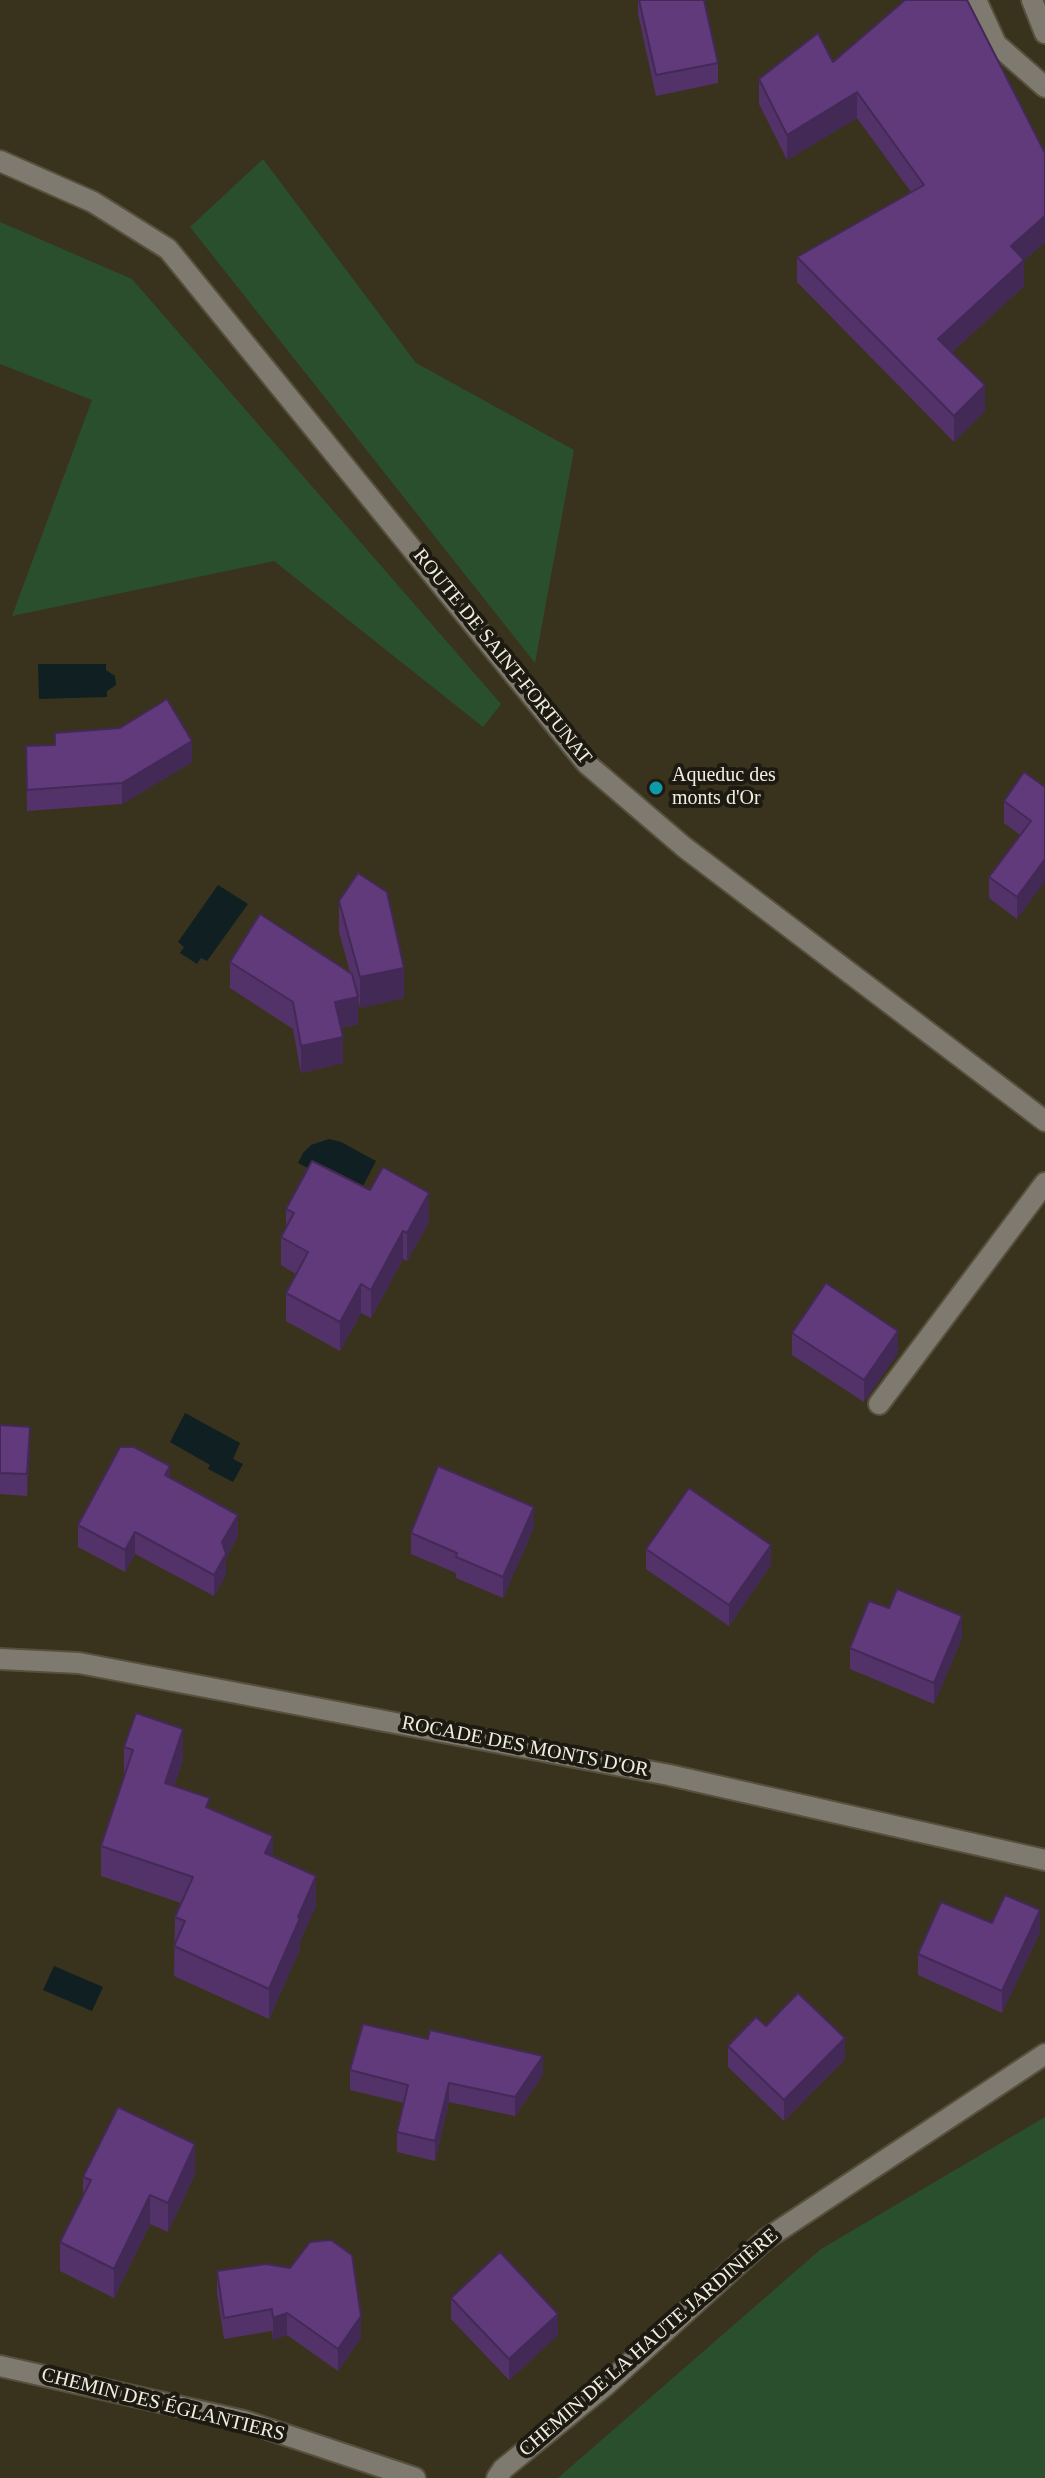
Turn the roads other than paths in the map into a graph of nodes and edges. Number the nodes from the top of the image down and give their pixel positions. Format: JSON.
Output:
{"nodes":[{"id":1,"x":976,"y":0,"type":"edge"},
{"id":2,"x":1032,"y":0,"type":"edge"},
{"id":3,"x":1045,"y":33,"type":"edge"},
{"id":4,"x":1045,"y":87,"type":"edge"},
{"id":5,"x":0,"y":161,"type":"edge"},
{"id":6,"x":1045,"y":1121,"type":"edge"},
{"id":7,"x":1045,"y":1183,"type":"edge"},
{"id":8,"x":879,"y":1404,"type":"dead end"},
{"id":9,"x":0,"y":1659,"type":"edge"},
{"id":10,"x":1045,"y":1860,"type":"edge"},
{"id":11,"x":1045,"y":2054,"type":"edge"},
{"id":12,"x":0,"y":2366,"type":"edge"},
{"id":13,"x":415,"y":2478,"type":"edge"},
{"id":14,"x":497,"y":2478,"type":"edge"}],
"edges":[{"from":1,"to":4,"type":"street"},
{"from":2,"to":3,"type":"street"},
{"from":5,"to":6,"type":"street","name":"ROUTE DE SAINT-FORTUNAT"},
{"from":7,"to":8,"type":"street"},
{"from":9,"to":10,"type":"street","name":"ROCADE DES MONTS D'OR"},
{"from":11,"to":14,"type":"street","name":"CHEMIN DE LA HAUTE JARDINIÈRE"},
{"from":12,"to":13,"type":"street","name":"CHEMIN DES ÉGLANTIERS"}]}
